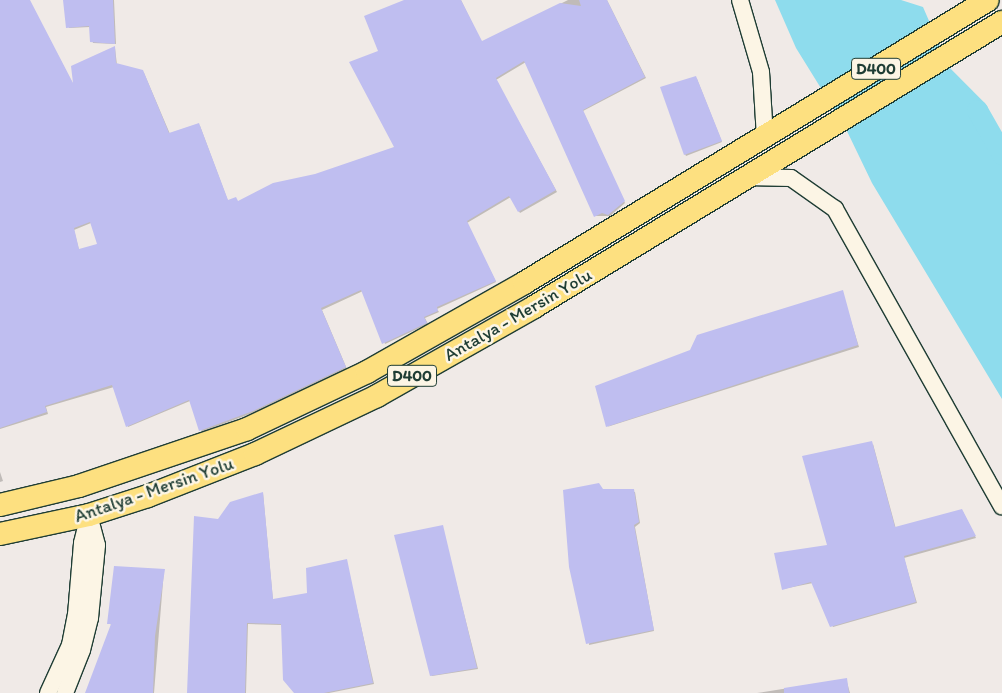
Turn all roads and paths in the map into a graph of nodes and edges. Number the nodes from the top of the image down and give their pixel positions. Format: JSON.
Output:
{"nodes":[{"id":1,"x":740,"y":0,"type":"edge"},
{"id":2,"x":982,"y":4,"type":"edge"},
{"id":3,"x":995,"y":26,"type":"edge"},
{"id":4,"x":770,"y":134,"type":"junction"},
{"id":5,"x":746,"y":177,"type":"junction"},
{"id":6,"x":79,"y":486,"type":"junction"},
{"id":7,"x":0,"y":505,"type":"edge"},
{"id":8,"x":1002,"y":506,"type":"edge"},
{"id":9,"x":89,"y":515,"type":"junction"},
{"id":10,"x":0,"y":534,"type":"edge"},
{"id":11,"x":48,"y":693,"type":"edge"},
{"id":12,"x":65,"y":693,"type":"edge"}],
"edges":[{"from":1,"to":4,"type":"street"},
{"from":2,"to":4,"type":"highway","name":"Antalya - Mersin Yolu","number":"D400"},
{"from":3,"to":5,"type":"highway","name":"Antalya - Mersin Yolu","number":"D400"},
{"from":4,"to":6,"type":"highway","name":"Antalya - Mersin Yolu","number":"D400"},
{"from":5,"to":8,"type":"street"},
{"from":5,"to":9,"type":"highway","name":"Antalya - Mersin Yolu","number":"D400"},
{"from":6,"to":7,"type":"highway","name":"Antalya - Mersin Yolu","number":"D400"},
{"from":6,"to":9,"type":"highway"},
{"from":9,"to":10,"type":"highway","name":"Antalya - Mersin Yolu","number":"D400"},
{"from":9,"to":11,"type":"street"},
{"from":9,"to":12,"type":"street"}]}
